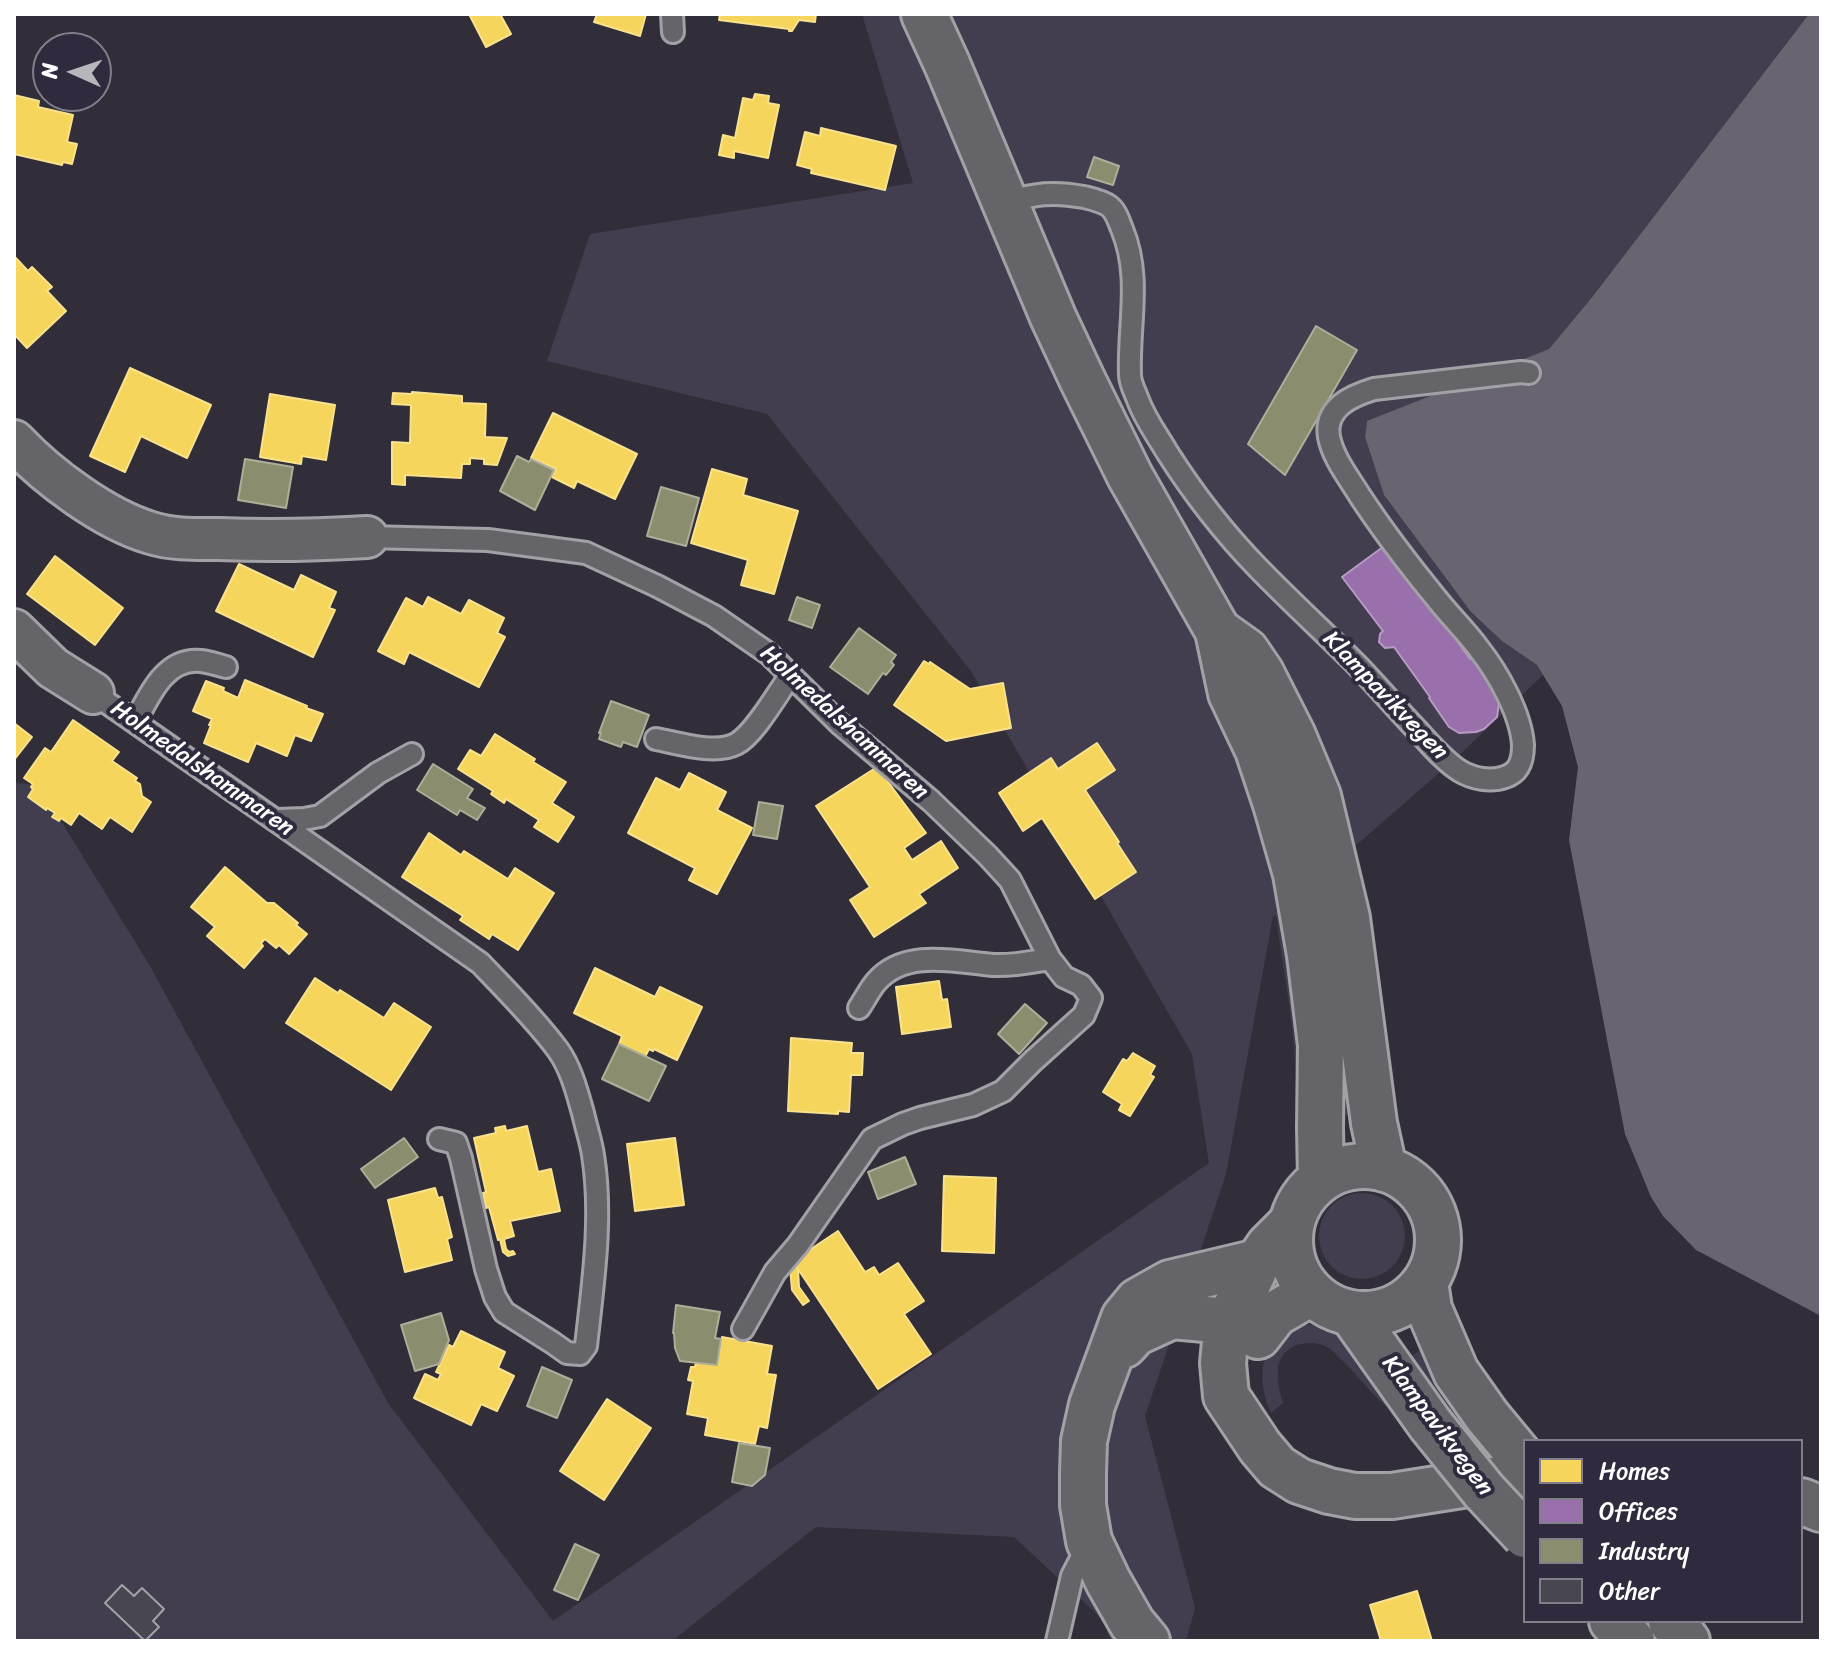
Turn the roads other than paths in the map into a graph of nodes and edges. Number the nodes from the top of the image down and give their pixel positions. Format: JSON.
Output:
{"nodes":[{"id":1,"x":924,"y":14,"type":"edge"},
{"id":2,"x":1005,"y":202,"type":"junction"},
{"id":3,"x":1529,"y":373,"type":"dead end"},
{"id":4,"x":14,"y":441,"type":"edge"},
{"id":5,"x":28,"y":479,"type":"edge"},
{"id":6,"x":367,"y":537,"type":"joint"},
{"id":7,"x":14,"y":630,"type":"edge"},
{"id":8,"x":1218,"y":631,"type":"junction"},
{"id":9,"x":226,"y":667,"type":"dead end"},
{"id":10,"x":790,"y":676,"type":"junction"},
{"id":11,"x":93,"y":693,"type":"joint"},
{"id":12,"x":135,"y":722,"type":"junction"},
{"id":13,"x":656,"y":739,"type":"dead end"},
{"id":14,"x":412,"y":754,"type":"dead end"},
{"id":15,"x":278,"y":820,"type":"junction"},
{"id":16,"x":1050,"y":959,"type":"junction"},
{"id":17,"x":859,"y":1008,"type":"dead end"},
{"id":18,"x":439,"y":1139,"type":"dead end"},
{"id":19,"x":1384,"y":1169,"type":"junction"},
{"id":20,"x":1321,"y":1179,"type":"junction"},
{"id":21,"x":1291,"y":1224,"type":"junction"},
{"id":22,"x":1258,"y":1262,"type":"junction"},
{"id":23,"x":1425,"y":1282,"type":"junction"},
{"id":24,"x":1293,"y":1303,"type":"junction"},
{"id":25,"x":1352,"y":1314,"type":"junction"},
{"id":26,"x":1227,"y":1321,"type":"junction"},
{"id":27,"x":743,"y":1329,"type":"dead end"},
{"id":28,"x":1107,"y":1365,"type":"junction"},
{"id":29,"x":1257,"y":1441,"type":"junction"},
{"id":30,"x":1523,"y":1460,"type":"edge"},
{"id":31,"x":1523,"y":1475,"type":"edge"},
{"id":32,"x":1523,"y":1533,"type":"edge"},
{"id":33,"x":1089,"y":1541,"type":"junction"},
{"id":34,"x":1614,"y":1623,"type":"edge"},
{"id":35,"x":1673,"y":1623,"type":"edge"},
{"id":36,"x":1057,"y":1641,"type":"edge"},
{"id":37,"x":1147,"y":1641,"type":"edge"},
{"id":38,"x":1632,"y":1641,"type":"edge"},
{"id":39,"x":1687,"y":1641,"type":"edge"}],
"edges":[{"from":1,"to":2,"type":"main road"},
{"from":2,"to":3,"type":"lane","name":"Klampavikvegen"},
{"from":2,"to":8,"type":"main road"},
{"from":4,"to":5,"type":"street","name":"Holmedalshammaren"},
{"from":5,"to":6,"type":"street","name":"Holmedalshammaren"},
{"from":6,"to":10,"type":"lane","name":"Holmedalshammaren"},
{"from":7,"to":11,"type":"street","name":"Holmedalshammaren"},
{"from":8,"to":19,"type":"main road"},
{"from":8,"to":20,"type":"main road"},
{"from":9,"to":12,"type":"lane"},
{"from":10,"to":13,"type":"lane"},
{"from":10,"to":16,"type":"lane","name":"Holmedalshammaren"},
{"from":11,"to":12,"type":"lane","name":"Holmedalshammaren"},
{"from":12,"to":15,"type":"lane","name":"Holmedalshammaren"},
{"from":14,"to":15,"type":"lane"},
{"from":15,"to":18,"type":"lane","name":"Holmedalshammaren"},
{"from":16,"to":17,"type":"lane"},
{"from":16,"to":27,"type":"lane","name":"Holmedalshammaren"},
{"from":19,"to":20,"type":"main road"},
{"from":19,"to":23,"type":"main road"},
{"from":20,"to":21,"type":"main road"},
{"from":21,"to":22,"type":"main road"},
{"from":21,"to":24,"type":"main road"},
{"from":22,"to":26,"type":"main road"},
{"from":22,"to":28,"type":"main road"},
{"from":23,"to":25,"type":"main road"},
{"from":23,"to":30,"type":"main road","name":"Klampavikvegen"},
{"from":24,"to":25,"type":"main road"},
{"from":24,"to":26,"type":"main road"},
{"from":24,"to":29,"type":"main road"},
{"from":25,"to":32,"type":"main road","name":"Klampavikvegen","bridge":true},
{"from":26,"to":28,"type":"main road"},
{"from":26,"to":29,"type":"main road"},
{"from":28,"to":33,"type":"main road"},
{"from":29,"to":31,"type":"main road"},
{"from":33,"to":36,"type":"lane"},
{"from":33,"to":37,"type":"main road"},
{"from":34,"to":38,"type":"main road"},
{"from":35,"to":39,"type":"main road"}]}
